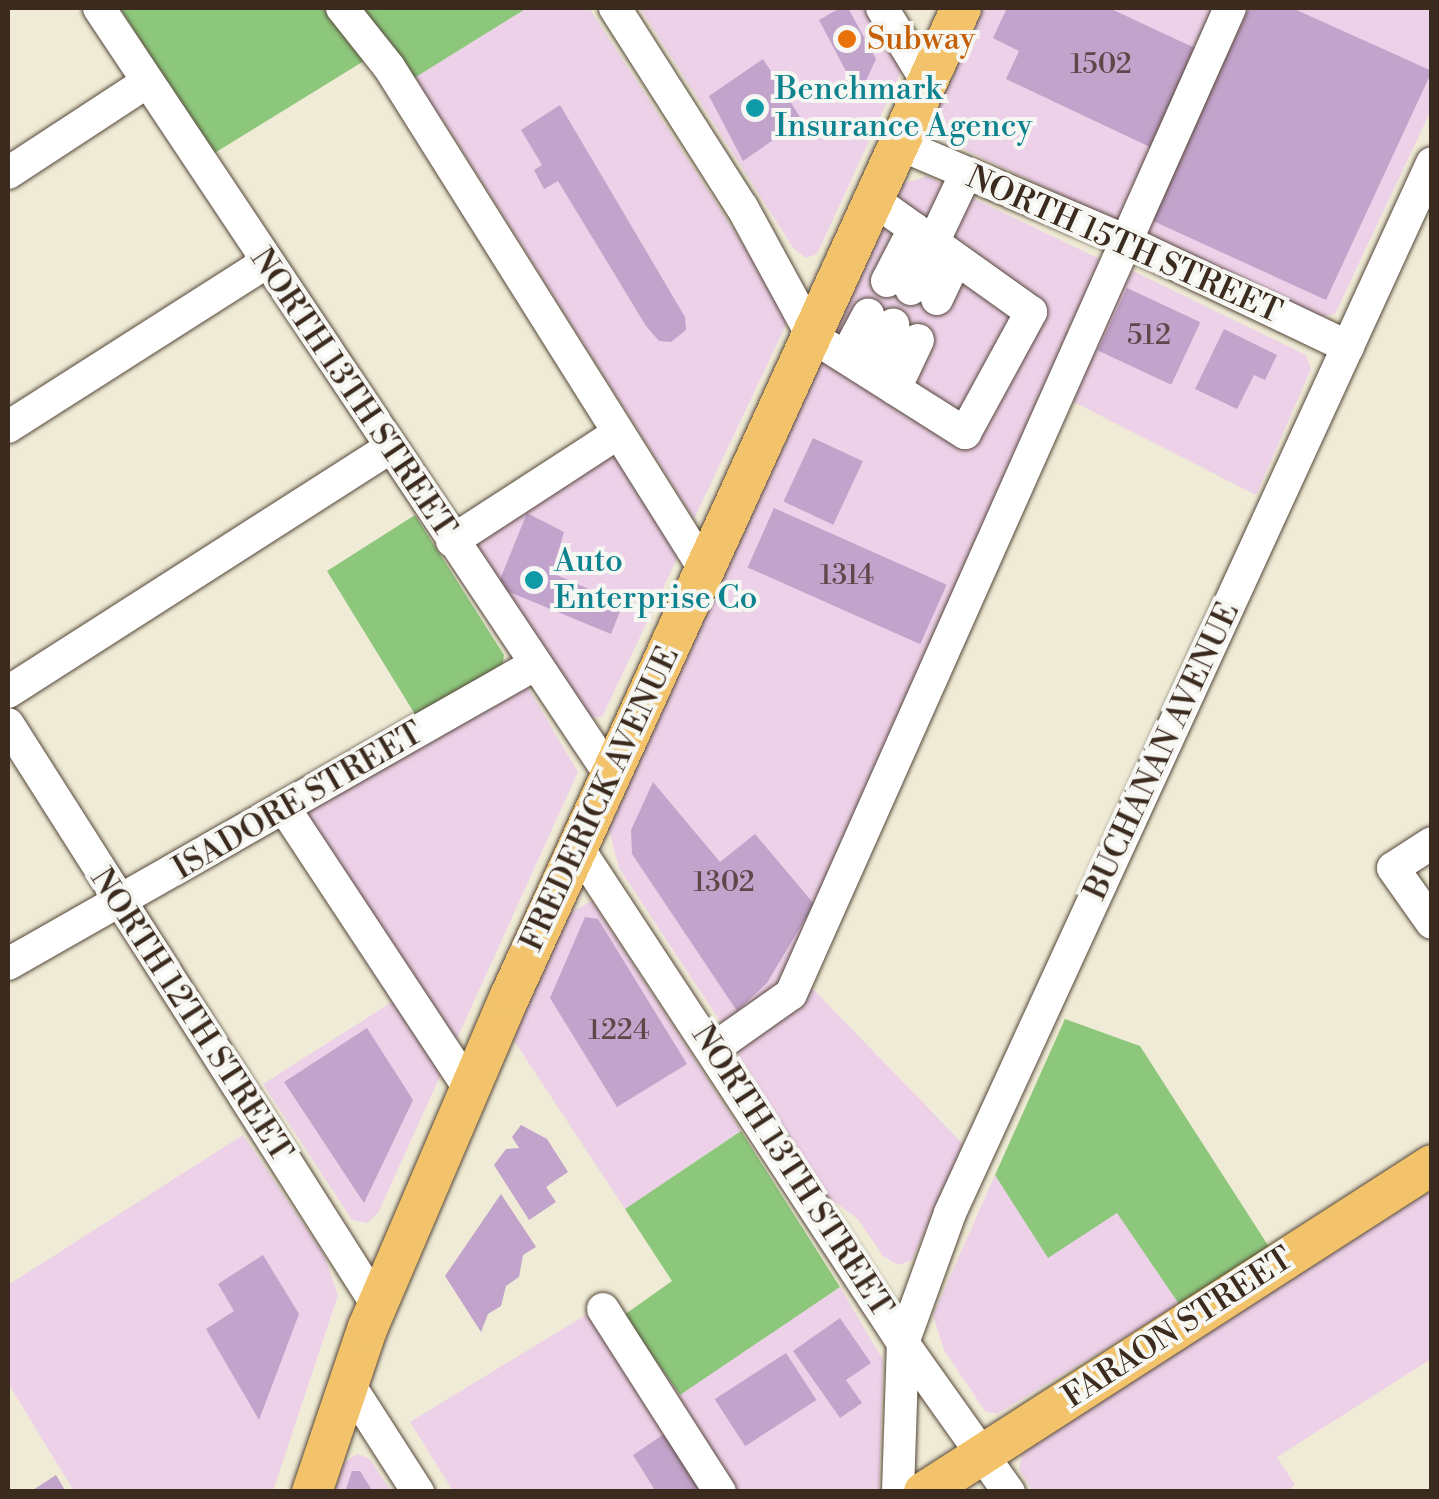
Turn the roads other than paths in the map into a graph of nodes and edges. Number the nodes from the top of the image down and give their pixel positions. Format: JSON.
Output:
{"nodes":[{"id":1,"x":100,"y":8,"type":"edge"},
{"id":2,"x":342,"y":8,"type":"edge"},
{"id":3,"x":616,"y":8,"type":"edge"},
{"id":4,"x":882,"y":8,"type":"edge"},
{"id":5,"x":961,"y":8,"type":"edge"},
{"id":6,"x":1230,"y":8,"type":"edge"},
{"id":7,"x":147,"y":82,"type":"junction"},
{"id":8,"x":928,"y":83,"type":"junction"},
{"id":9,"x":899,"y":144,"type":"junction"},
{"id":10,"x":8,"y":173,"type":"edge"},
{"id":11,"x":966,"y":173,"type":"junction"},
{"id":12,"x":1429,"y":174,"type":"edge"},
{"id":13,"x":874,"y":200,"type":"junction"},
{"id":14,"x":1126,"y":241,"type":"junction"},
{"id":15,"x":935,"y":244,"type":"junction"},
{"id":16,"x":265,"y":263,"type":"junction"},
{"id":17,"x":1348,"y":347,"type":"junction"},
{"id":18,"x":856,"y":363,"type":"junction"},
{"id":19,"x":8,"y":427,"type":"edge"},
{"id":20,"x":617,"y":434,"type":"junction"},
{"id":21,"x":391,"y":447,"type":"junction"},
{"id":22,"x":452,"y":541,"type":"junction"},
{"id":23,"x":705,"y":570,"type":"junction"},
{"id":24,"x":534,"y":665,"type":"junction"},
{"id":25,"x":8,"y":692,"type":"edge"},
{"id":26,"x":8,"y":724,"type":"edge"},
{"id":27,"x":611,"y":776,"type":"junction"},
{"id":28,"x":285,"y":810,"type":"junction"},
{"id":29,"x":1432,"y":844,"type":"edge"},
{"id":30,"x":578,"y":848,"type":"junction"},
{"id":31,"x":120,"y":904,"type":"junction"},
{"id":32,"x":1432,"y":923,"type":"edge"},
{"id":33,"x":8,"y":964,"type":"edge"},
{"id":34,"x":713,"y":1049,"type":"junction"},
{"id":35,"x":470,"y":1090,"type":"junction"},
{"id":36,"x":1432,"y":1165,"type":"edge"},
{"id":37,"x":377,"y":1306,"type":"junction"},
{"id":38,"x":603,"y":1309,"type":"dead end"},
{"id":39,"x":903,"y":1343,"type":"junction"},
{"id":40,"x":348,"y":1383,"type":"junction"},
{"id":41,"x":984,"y":1453,"type":"junction"},
{"id":42,"x":312,"y":1492,"type":"edge"},
{"id":43,"x":418,"y":1492,"type":"edge"},
{"id":44,"x":720,"y":1492,"type":"edge"},
{"id":45,"x":898,"y":1492,"type":"edge"},
{"id":46,"x":924,"y":1492,"type":"edge"},
{"id":47,"x":1009,"y":1492,"type":"edge"}],
"edges":[{"from":1,"to":7,"type":"street","name":"NORTH 13TH STREET"},
{"from":2,"to":20,"type":"street"},
{"from":3,"to":18,"type":"street"},
{"from":4,"to":8,"type":"street"},
{"from":5,"to":8,"type":"main road","name":"FREDERICK AVENUE"},
{"from":6,"to":14,"type":"street"},
{"from":7,"to":10,"type":"street"},
{"from":7,"to":16,"type":"street","name":"NORTH 13TH STREET"},
{"from":8,"to":9,"type":"main road","name":"FREDERICK AVENUE"},
{"from":9,"to":11,"type":"street","name":"NORTH 15TH STREET"},
{"from":9,"to":13,"type":"main road","name":"FREDERICK AVENUE"},
{"from":11,"to":14,"type":"street","name":"NORTH 15TH STREET"},
{"from":11,"to":15,"type":"street"},
{"from":12,"to":17,"type":"street","name":"BUCHANAN AVENUE"},
{"from":13,"to":15,"type":"street"},
{"from":13,"to":18,"type":"main road","name":"FREDERICK AVENUE"},
{"from":14,"to":17,"type":"street","name":"NORTH 15TH STREET"},
{"from":14,"to":34,"type":"street"},
{"from":15,"to":15,"type":"street"},
{"from":15,"to":18,"type":"street"},
{"from":16,"to":19,"type":"street"},
{"from":16,"to":21,"type":"street","name":"NORTH 13TH STREET"},
{"from":17,"to":39,"type":"street","name":"BUCHANAN AVENUE"},
{"from":18,"to":18,"type":"street"},
{"from":18,"to":23,"type":"main road","name":"FREDERICK AVENUE"},
{"from":20,"to":22,"type":"street"},
{"from":20,"to":23,"type":"street"},
{"from":21,"to":22,"type":"street","name":"NORTH 13TH STREET"},
{"from":21,"to":25,"type":"street"},
{"from":22,"to":24,"type":"street","name":"NORTH 13TH STREET"},
{"from":23,"to":27,"type":"main road","name":"FREDERICK AVENUE"},
{"from":24,"to":27,"type":"street","name":"NORTH 13TH STREET"},
{"from":24,"to":28,"type":"street","name":"ISADORE STREET"},
{"from":26,"to":31,"type":"street","name":"NORTH 12TH STREET"},
{"from":27,"to":30,"type":"main road","name":"FREDERICK AVENUE"},
{"from":28,"to":31,"type":"street","name":"ISADORE STREET"},
{"from":28,"to":35,"type":"street"},
{"from":29,"to":32,"type":"street"},
{"from":30,"to":34,"type":"street","name":"NORTH 13TH STREET"},
{"from":30,"to":35,"type":"main road","name":"FREDERICK AVENUE"},
{"from":31,"to":33,"type":"street","name":"ISADORE STREET"},
{"from":31,"to":37,"type":"street","name":"NORTH 12TH STREET"},
{"from":34,"to":39,"type":"street","name":"NORTH 13TH STREET"},
{"from":35,"to":37,"type":"main road","name":"FREDERICK AVENUE"},
{"from":36,"to":41,"type":"main road","name":"FARAON STREET"},
{"from":37,"to":40,"type":"main road","name":"FREDERICK AVENUE"},
{"from":38,"to":44,"type":"street"},
{"from":39,"to":41,"type":"street","name":"NORTH 13TH STREET"},
{"from":39,"to":45,"type":"street","name":"BUCHANAN AVENUE"},
{"from":40,"to":42,"type":"main road","name":"FREDERICK AVENUE"},
{"from":40,"to":43,"type":"street"},
{"from":41,"to":46,"type":"main road","name":"FARAON STREET"},
{"from":41,"to":47,"type":"street","name":"NORTH 13TH STREET"}]}
